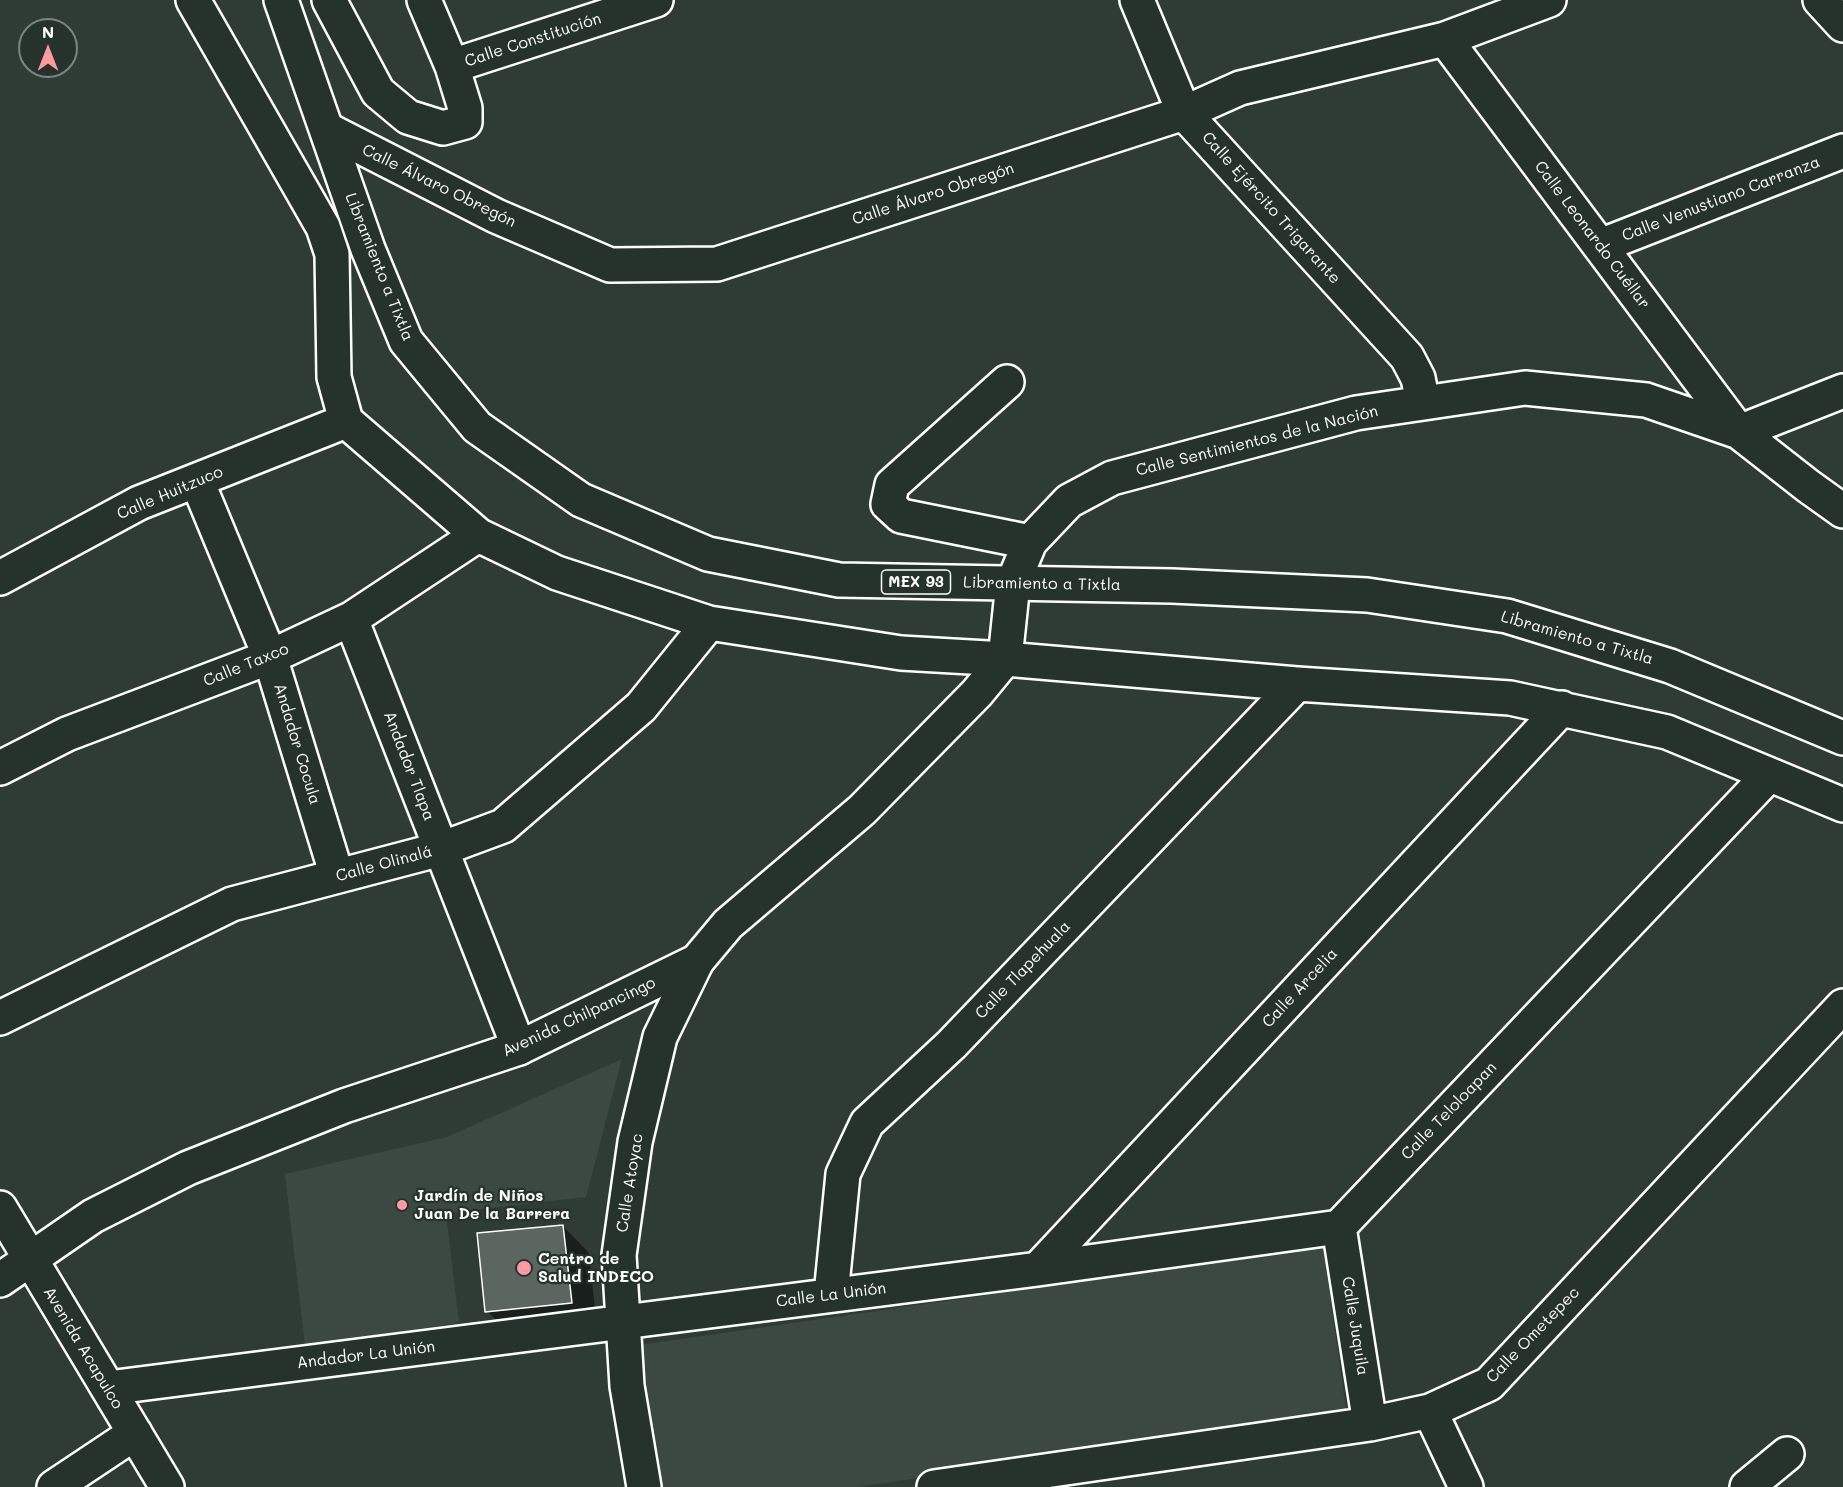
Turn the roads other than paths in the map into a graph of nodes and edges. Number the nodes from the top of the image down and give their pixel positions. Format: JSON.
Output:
{"nodes":[{"id":1,"x":193,"y":0,"type":"edge"},
{"id":2,"x":281,"y":0,"type":"edge"},
{"id":3,"x":329,"y":0,"type":"edge"},
{"id":4,"x":424,"y":0,"type":"edge"},
{"id":5,"x":656,"y":0,"type":"edge"},
{"id":6,"x":1137,"y":0,"type":"edge"},
{"id":7,"x":1549,"y":0,"type":"edge"},
{"id":8,"x":1820,"y":0,"type":"edge"},
{"id":9,"x":1843,"y":25,"type":"edge"},
{"id":10,"x":1445,"y":39,"type":"junction"},
{"id":11,"x":452,"y":66,"type":"junction"},
{"id":12,"x":1184,"y":113,"type":"junction"},
{"id":13,"x":328,"y":130,"type":"junction"},
{"id":14,"x":1843,"y":151,"type":"edge"},
{"id":15,"x":1600,"y":246,"type":"junction"},
{"id":16,"x":369,"y":249,"type":"junction"},
{"id":17,"x":332,"y":254,"type":"junction"},
{"id":18,"x":1007,"y":382,"type":"dead end"},
{"id":19,"x":1843,"y":391,"type":"edge"},
{"id":20,"x":1423,"y":403,"type":"junction"},
{"id":21,"x":346,"y":421,"type":"junction"},
{"id":22,"x":1739,"y":432,"type":"junction"},
{"id":23,"x":197,"y":481,"type":"junction"},
{"id":24,"x":1843,"y":511,"type":"edge"},
{"id":25,"x":477,"y":535,"type":"junction"},
{"id":26,"x":1030,"y":542,"type":"junction"},
{"id":27,"x":0,"y":578,"type":"edge"},
{"id":28,"x":1013,"y":583,"type":"junction"},
{"id":29,"x":351,"y":619,"type":"junction"},
{"id":30,"x":709,"y":623,"type":"junction"},
{"id":31,"x":270,"y":657,"type":"junction"},
{"id":32,"x":1005,"y":659,"type":"junction"},
{"id":33,"x":1297,"y":684,"type":"junction"},
{"id":34,"x":1562,"y":708,"type":"junction"},
{"id":35,"x":1843,"y":738,"type":"edge"},
{"id":36,"x":0,"y":768,"type":"edge"},
{"id":37,"x":1769,"y":775,"type":"junction"},
{"id":38,"x":1843,"y":805,"type":"edge"},
{"id":39,"x":441,"y":849,"type":"junction"},
{"id":40,"x":338,"y":876,"type":"junction"},
{"id":41,"x":697,"y":961,"type":"junction"},
{"id":42,"x":1843,"y":1006,"type":"edge"},
{"id":43,"x":0,"y":1018,"type":"edge"},
{"id":44,"x":519,"y":1048,"type":"junction"},
{"id":45,"x":0,"y":1208,"type":"edge"},
{"id":46,"x":1339,"y":1227,"type":"junction"},
{"id":47,"x":31,"y":1261,"type":"junction"},
{"id":48,"x":1038,"y":1269,"type":"junction"},
{"id":49,"x":0,"y":1280,"type":"edge"},
{"id":50,"x":831,"y":1295,"type":"junction"},
{"id":51,"x":624,"y":1322,"type":"junction"},
{"id":52,"x":108,"y":1388,"type":"junction"},
{"id":53,"x":1430,"y":1411,"type":"junction"},
{"id":54,"x":1370,"y":1424,"type":"junction"},
{"id":55,"x":135,"y":1433,"type":"junction"},
{"id":56,"x":1787,"y":1454,"type":"dead end"},
{"id":57,"x":54,"y":1487,"type":"edge"},
{"id":58,"x":167,"y":1487,"type":"edge"},
{"id":59,"x":644,"y":1487,"type":"edge"},
{"id":60,"x":934,"y":1487,"type":"edge"},
{"id":61,"x":1466,"y":1487,"type":"edge"},
{"id":62,"x":1747,"y":1487,"type":"edge"}],
"edges":[{"from":1,"to":17,"type":"street"},
{"from":2,"to":13,"type":"street","name":"Libramiento a Tixtla","number":"MEX 93"},
{"from":3,"to":11,"type":"street","name":"Calle Constitución"},
{"from":4,"to":11,"type":"street"},
{"from":5,"to":11,"type":"street","name":"Calle Constitución"},
{"from":6,"to":12,"type":"street","name":"Calle Ejército Trigarante"},
{"from":7,"to":10,"type":"street","name":"Calle Álvaro Obregón"},
{"from":8,"to":9,"type":"street"},
{"from":10,"to":12,"type":"street","name":"Calle Álvaro Obregón"},
{"from":10,"to":15,"type":"street","name":"Calle Leonardo Cuéllar"},
{"from":12,"to":13,"type":"street","name":"Calle Álvaro Obregón"},
{"from":12,"to":20,"type":"street","name":"Calle Ejército Trigarante"},
{"from":13,"to":16,"type":"street","name":"Libramiento a Tixtla","number":"MEX 93"},
{"from":14,"to":15,"type":"street","name":"Calle Venustiano Carranza"},
{"from":15,"to":22,"type":"street","name":"Calle Leonardo Cuéllar"},
{"from":16,"to":17,"type":"street"},
{"from":16,"to":28,"type":"street","name":"Libramiento a Tixtla","number":"MEX 93"},
{"from":17,"to":21,"type":"street"},
{"from":18,"to":26,"type":"street"},
{"from":19,"to":22,"type":"street"},
{"from":20,"to":22,"type":"street","name":"Calle Sentimientos de la Nación"},
{"from":20,"to":26,"type":"street","name":"Calle Sentimientos de la Nación"},
{"from":21,"to":23,"type":"street","name":"Calle Huitzuco"},
{"from":21,"to":25,"type":"street"},
{"from":22,"to":24,"type":"street","name":"Calle Sentimientos de la Nación"},
{"from":23,"to":27,"type":"street","name":"Calle Huitzuco"},
{"from":23,"to":31,"type":"street","name":"Andador Cocula"},
{"from":25,"to":29,"type":"street","name":"Calle Taxco"},
{"from":25,"to":30,"type":"street"},
{"from":26,"to":28,"type":"street","name":"Calle Sentimientos de la Nación"},
{"from":28,"to":32,"type":"street"},
{"from":28,"to":35,"type":"street","name":"Libramiento a Tixtla","number":"MEX 93"},
{"from":29,"to":31,"type":"street","name":"Calle Taxco"},
{"from":29,"to":39,"type":"street","name":"Andador Tlapa"},
{"from":30,"to":32,"type":"street"},
{"from":30,"to":39,"type":"street","name":"Calle Olinalá"},
{"from":31,"to":36,"type":"street","name":"Calle Taxco"},
{"from":31,"to":40,"type":"street","name":"Andador Cocula"},
{"from":32,"to":33,"type":"street"},
{"from":32,"to":41,"type":"street","name":"Avenida Chilpancingo"},
{"from":33,"to":34,"type":"street"},
{"from":33,"to":50,"type":"street","name":"Calle Tlapehuala"},
{"from":34,"to":37,"type":"street"},
{"from":34,"to":48,"type":"street","name":"Calle Arcelia"},
{"from":37,"to":38,"type":"street"},
{"from":37,"to":46,"type":"street","name":"Calle Teloloapan"},
{"from":39,"to":40,"type":"street","name":"Calle Olinalá"},
{"from":39,"to":44,"type":"street","name":"Andador Tlapa"},
{"from":40,"to":43,"type":"street","name":"Calle Olinalá"},
{"from":41,"to":44,"type":"street","name":"Avenida Chilpancingo"},
{"from":41,"to":51,"type":"street","name":"Calle Atoyac"},
{"from":42,"to":53,"type":"street","name":"Calle Ometepec"},
{"from":44,"to":47,"type":"street","name":"Avenida Chilpancingo"},
{"from":45,"to":47,"type":"street","name":"Avenida Acapulco"},
{"from":46,"to":48,"type":"street"},
{"from":46,"to":54,"type":"street","name":"Calle Juquila"},
{"from":47,"to":49,"type":"street","name":"Avenida Chilpancingo"},
{"from":47,"to":52,"type":"street","name":"Avenida Acapulco"},
{"from":48,"to":50,"type":"street","name":"Calle La Unión"},
{"from":50,"to":51,"type":"street","name":"Calle La Unión"},
{"from":51,"to":52,"type":"street","name":"Andador La Unión"},
{"from":51,"to":59,"type":"street","name":"Calle Atoyac"},
{"from":52,"to":55,"type":"street","name":"Avenida Acapulco"},
{"from":53,"to":54,"type":"street","name":"Calle Ometepec"},
{"from":53,"to":61,"type":"street"},
{"from":54,"to":60,"type":"street","name":"Calle Ometepec"},
{"from":55,"to":57,"type":"street"},
{"from":55,"to":58,"type":"street","name":"Avenida Acapulco"},
{"from":56,"to":62,"type":"street"}]}
